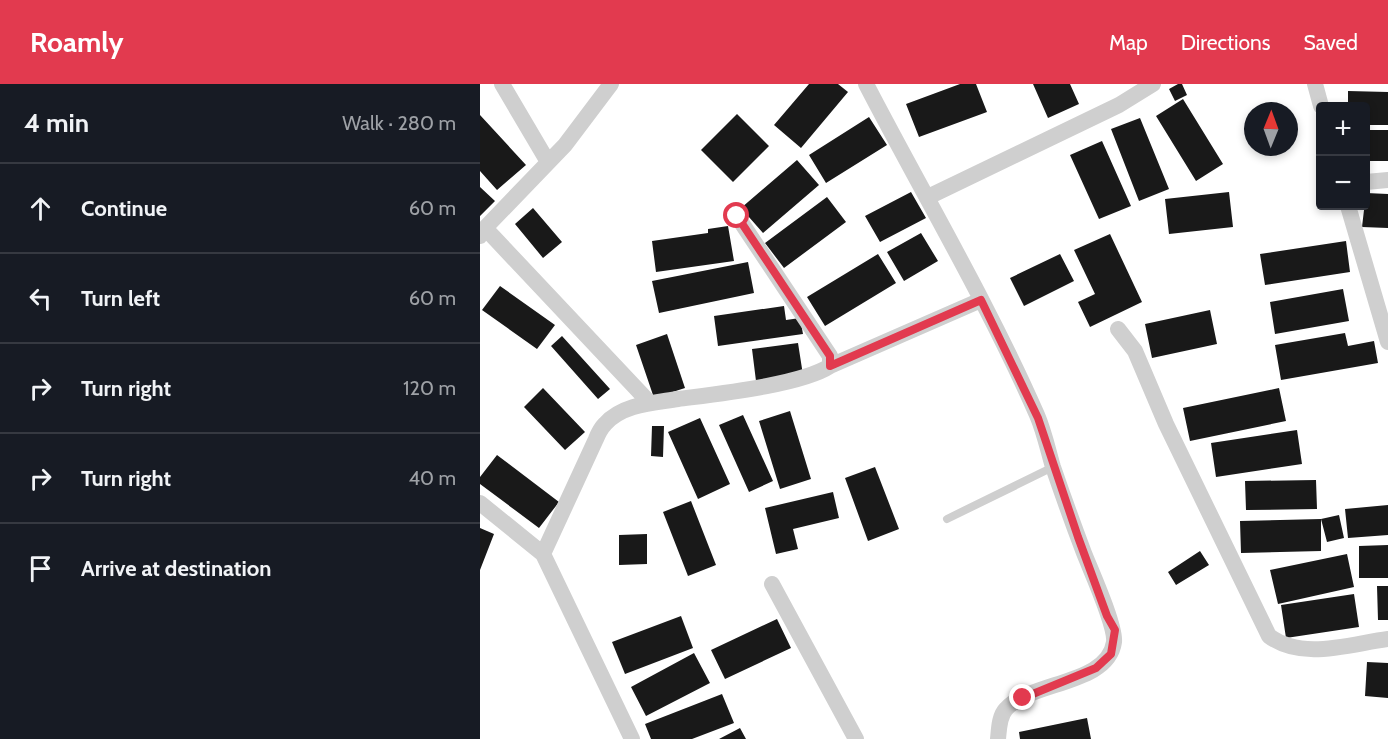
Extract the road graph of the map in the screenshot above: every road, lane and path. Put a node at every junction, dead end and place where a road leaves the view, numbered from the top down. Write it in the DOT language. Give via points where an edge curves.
graph roads {
  1 [pos="502,84"];
  2 [pos="611,84"];
  3 [pos="866,84"];
  4 [pos="1153,84"];
  5 [pos="1316,84"];
  6 [pos="1320,102"];
  7 [pos="548,162"];
  8 [pos="1388,180"];
  9 [pos="1370,182"];
  10 [pos="928,197"];
  11 [pos="1349,210"];
  12 [pos="737,216"];
  13 [pos="482,232"];
  14 [pos="981,300"];
  15 [pos="1118,329"];
  16 [pos="1388,342"];
  17 [pos="830,366"];
  18 [pos="649,402"];
  19 [pos="1053,467"];
  20 [pos="480,503"];
  21 [pos="947,519"];
  22 [pos="543,554"];
  23 [pos="772,584"];
  24 [pos="1388,639"];
  25 [pos="632,739"];
  26 [pos="856,739"];
  27 [pos="998,739"];
  1 -- 7 [label="street"];
  2 -- 7 [label="street"];
  3 -- 10 [label="street"];
  4 -- 10 [label="street" via="1128,101"];
  5 -- 6 [label="street"];
  7 -- 13 [label="street"];
  8 -- 9 [label="street"];
  10 -- 14 [label="street"];
  11 -- 16 [label="street"];
  12 -- 17 [label="street" via="830,356"];
  13 -- 18 [label="street"];
  14 -- 17 [label="street"];
  14 -- 19 [label="street" via="1038,418"];
  15 -- 24 [label="street" via="1135,351 1166,424 1269,636 1280,645 1306,650"];
  17 -- 18 [label="street" via="816,375 790,381"];
  18 -- 22 [label="street" via="621,412 605,423"];
  19 -- 21 [label="lane"];
  19 -- 27 [label="street" via="1115,630 1114,641 1111,654 1096,668 1006,709"];
  20 -- 22 [label="street"];
  22 -- 25 [label="street"];
  23 -- 26 [label="street"];
}
